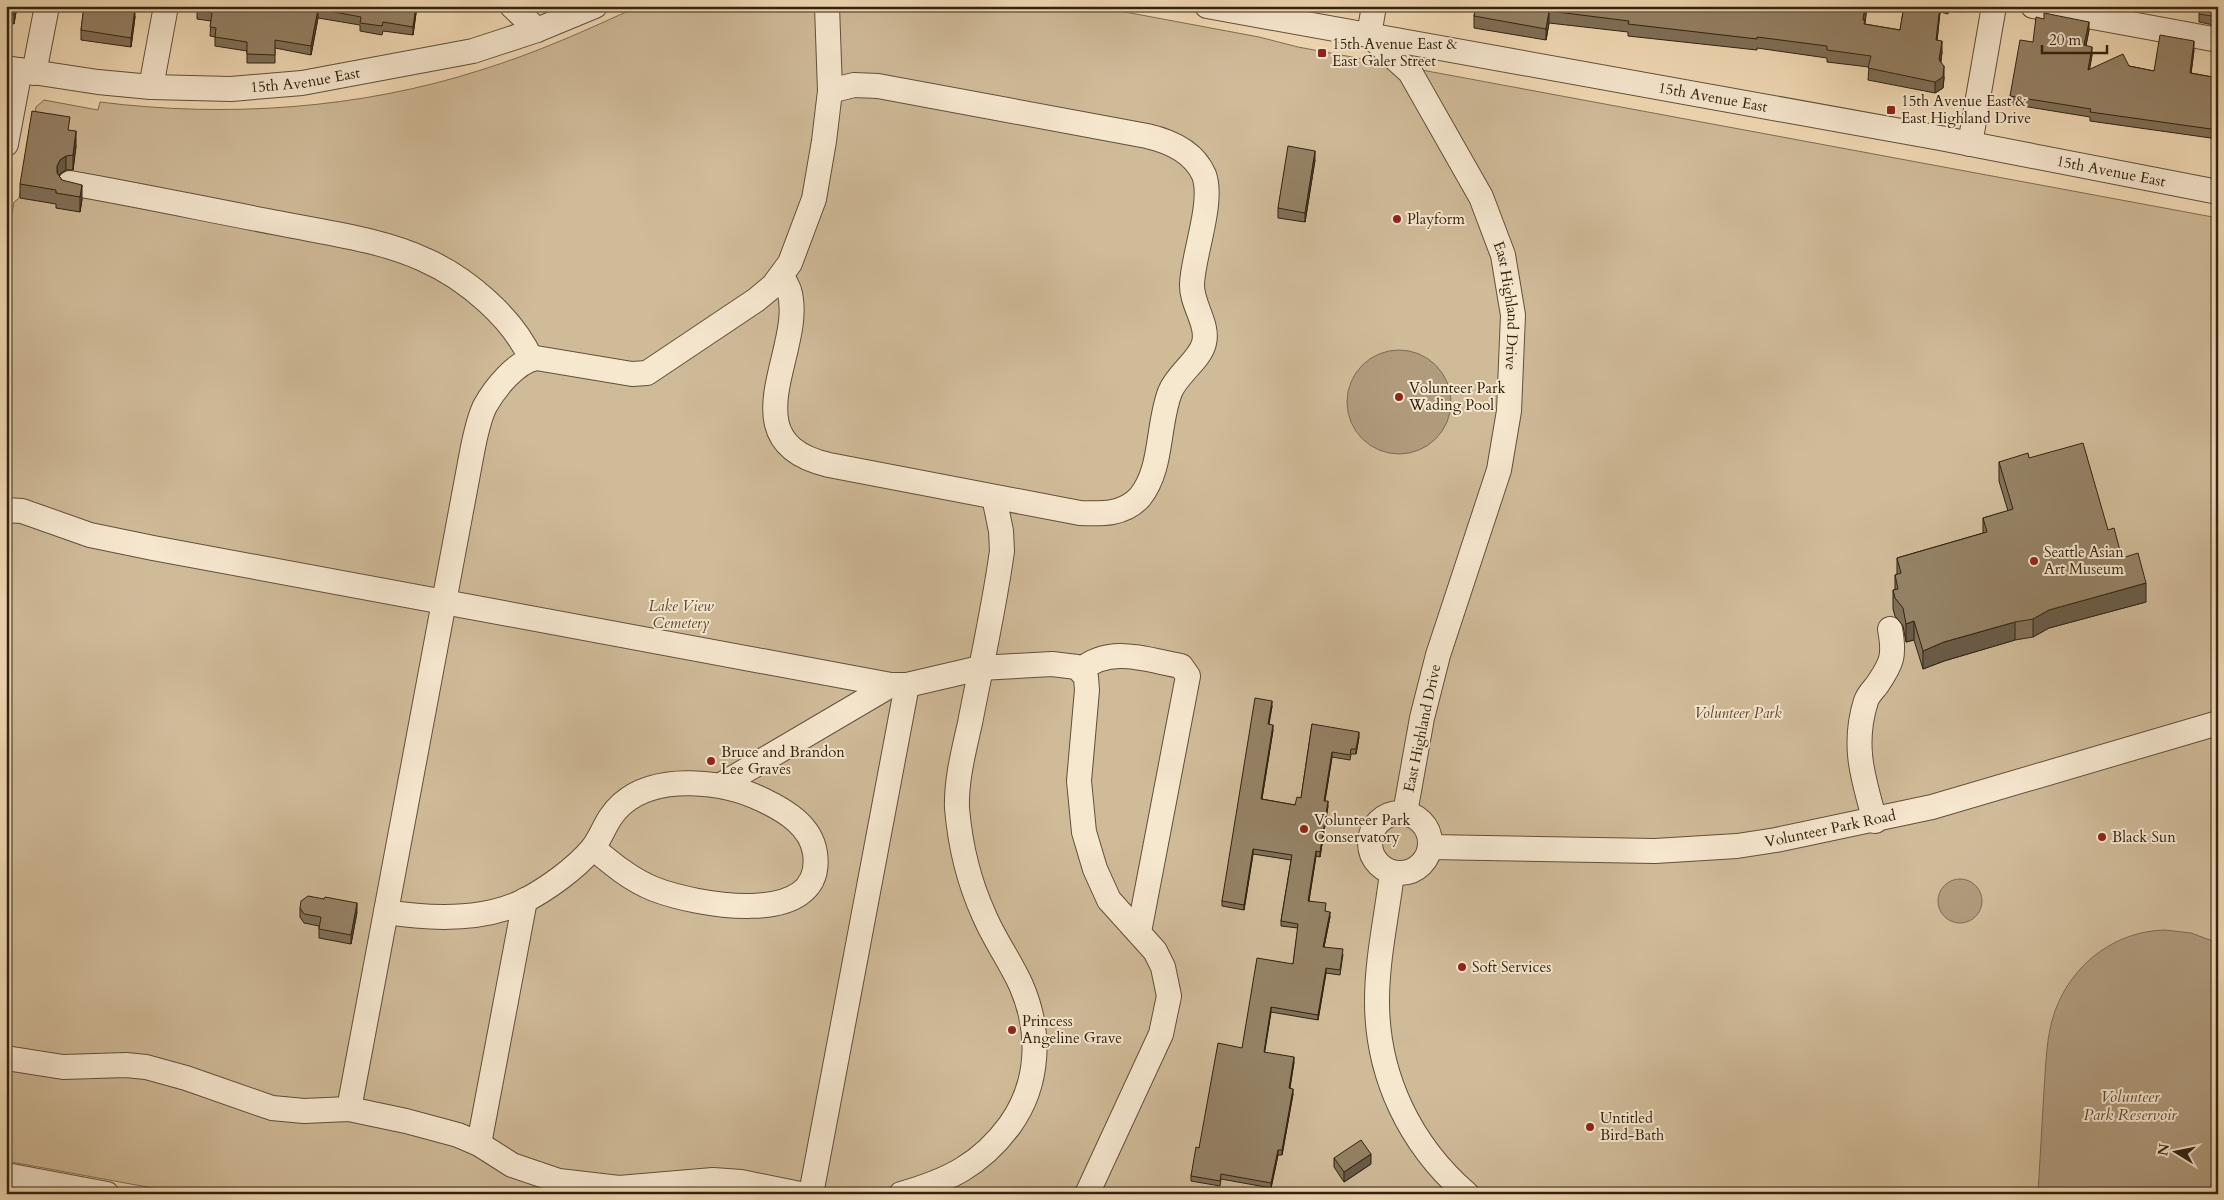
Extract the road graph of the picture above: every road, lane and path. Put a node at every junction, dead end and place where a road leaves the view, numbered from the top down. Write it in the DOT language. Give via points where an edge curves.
graph roads {
  1 [pos="46,6"];
  2 [pos="166,6"];
  3 [pos="512,6"];
  4 [pos="595,6"];
  5 [pos="827,6"];
  6 [pos="1207,6"];
  7 [pos="1374,6"];
  8 [pos="1994,6"];
  9 [pos="2033,6"];
  10 [pos="538,30"];
  11 [pos="1369,35"];
  12 [pos="2218,40"];
  13 [pos="20,70"];
  14 [pos="151,87"];
  15 [pos="830,91"];
  16 [pos="6,144"];
  17 [pos="1970,144"];
  18 [pos="70,183"];
  19 [pos="2218,192"];
  20 [pos="782,276"];
  21 [pos="531,359"];
  22 [pos="994,497"];
  23 [pos="6,510"];
  24 [pos="444,602"];
  25 [pos="1890,629"];
  26 [pos="980,668"];
  27 [pos="1081,670"];
  28 [pos="899,685"];
  29 [pos="2218,723"];
  30 [pos="721,785"];
  31 [pos="1405,813"];
  32 [pos="1875,820"];
  33 [pos="1431,847"];
  34 [pos="593,848"];
  35 [pos="1392,873"];
  36 [pos="525,900"];
  37 [pos="386,912"];
  38 [pos="1139,932"];
  39 [pos="6,1058"];
  40 [pos="350,1109"];
  41 [pos="479,1144"];
  42 [pos="6,1175"];
  43 [pos="107,1194"];
  44 [pos="800,1194"];
  45 [pos="811,1194"];
  46 [pos="901,1194"];
  47 [pos="1087,1194"];
  48 [pos="1467,1194"];
  1 -- 13 [label="street"];
  2 -- 14 [label="street"];
  3 -- 10 [label="street"];
  4 -- 10 [label="street, 15th Avenue East"];
  5 -- 15 [label="street"];
  6 -- 11 [label="street, 15th Avenue East"];
  7 -- 11 [label="street"];
  8 -- 17 [label="street"];
  9 -- 12 [label="street"];
  10 -- 14 [label="street, 15th Avenue East" via="473,51 302,83 231,89"];
  11 -- 17 [label="street, 15th Avenue East"];
  11 -- 31 [label="street, East Highland Drive" via="1410,72 1481,197 1503,255 1513,315 1509,411 1499,470 1436,661"];
  13 -- 14 [label="street, 15th Avenue East"];
  13 -- 16 [label="street"];
  15 -- 20 [label="street" via="814,199"];
  15 -- 22 [label="street" via="854,85 878,86 1146,136 1179,147 1204,176 1206,206 1191,289 1204,328 1204,340 1169,394 1149,484 1134,503 1100,514"];
  17 -- 19 [label="street, 15th Avenue East"];
  18 -- 21 [label="street" via="325,233 413,254 441,268 489,304 520,338"];
  20 -- 21 [label="street" via="756,300 647,373 632,374 547,358"];
  20 -- 22 [label="street" via="789,290 790,315 775,412 779,430 790,447 816,462"];
  21 -- 24 [label="street" via="501,384 481,415"];
  22 -- 26 [label="street" via="1002,551"];
  23 -- 24 [label="street" via="22,510 104,538"];
  24 -- 28 [label="street"];
  24 -- 37 [label="street"];
  25 -- 32 [label="street" via="1894,650 1891,665 1867,698 1858,751"];
  26 -- 27 [label="street" via="1052,664 1072,665"];
  26 -- 28 [label="street"];
  26 -- 46 [label="street" via="958,784 959,819 968,870 979,904 1028,1003 1034,1032 1034,1066 1021,1108 996,1144 950,1178"];
  27 -- 38 [label="street" via="1086,677 1087,690 1079,781 1084,832 1109,900"];
  27 -- 38 [label="street" via="1098,658 1116,655 1181,666 1188,676"];
  28 -- 30 [label="street"];
  28 -- 45 [label="street"];
  29 -- 32 [label="street, Volunteer Park Road" via="1940,805"];
  30 -- 34 [label="street" via="688,783 635,795 605,823"];
  30 -- 34 [label="street" via="747,792 779,807 802,826 809,836 815,861 811,880 801,892 756,907 702,903 670,895 639,882"];
  31 -- 33 [label="street, East Highland Drive" via="1422,821"];
  31 -- 35 [label="street, East Highland Drive" via="1385,816 1377,823 1370,839 1376,861"];
  32 -- 33 [label="street, Volunteer Park Road" via="1737,846 1655,851"];
  33 -- 35 [label="street" via="1428,857 1413,871"];
  34 -- 36 [label="street" via="573,867"];
  35 -- 48 [label="street" via="1378,972 1377,1000 1383,1055 1390,1082 1413,1132 1446,1175"];
  36 -- 37 [label="street" via="472,915 414,916"];
  36 -- 41 [label="street"];
  37 -- 40 [label="street"];
  38 -- 47 [label="street" via="1163,967 1169,988 1167,1013 1161,1034"];
  39 -- 40 [label="street" via="62,1067 146,1067 272,1108 304,1111"];
  40 -- 41 [label="street" via="439,1129"];
  41 -- 44 [label="street" via="512,1165 559,1181 619,1188 713,1180"];
  42 -- 43 [label="street"];
}
